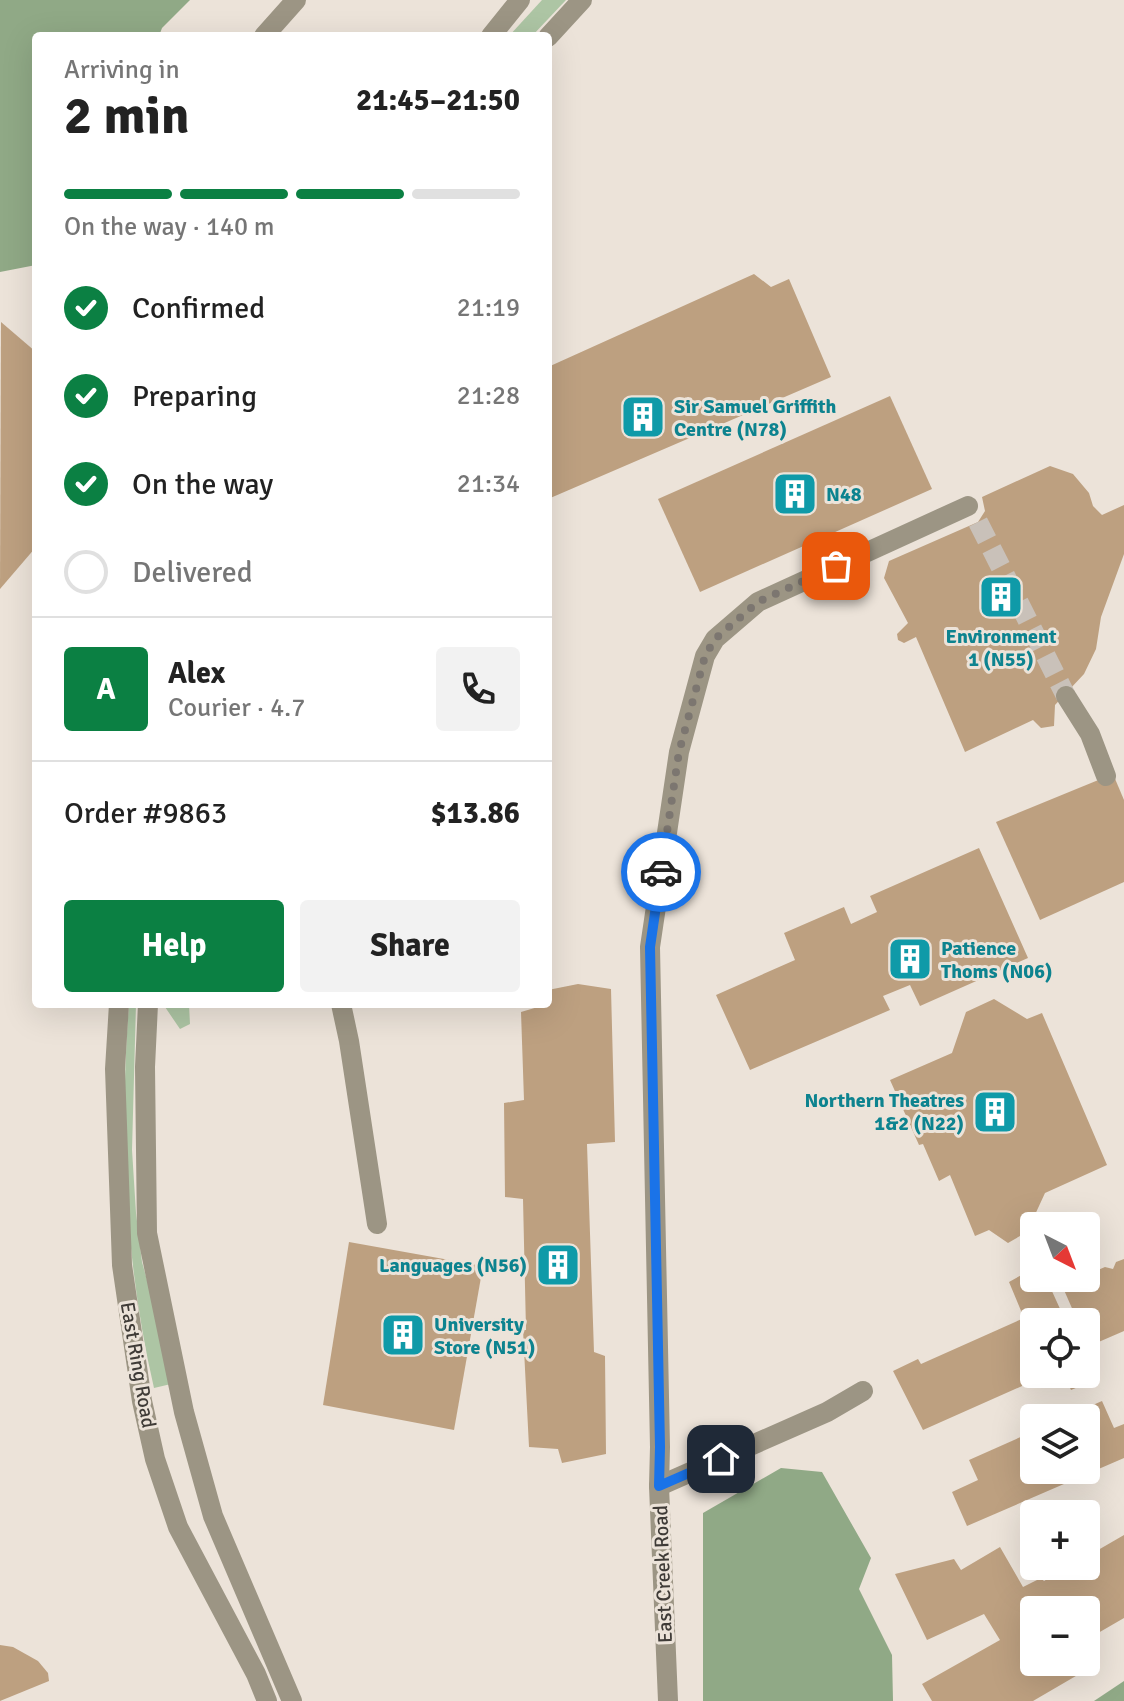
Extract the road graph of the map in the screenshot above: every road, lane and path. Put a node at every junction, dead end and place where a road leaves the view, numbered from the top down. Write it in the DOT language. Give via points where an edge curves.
graph roads {
  1 [pos="296,0"];
  2 [pos="520,0"];
  3 [pos="582,0"];
  4 [pos="268,32"];
  5 [pos="494,32"];
  6 [pos="552,33"];
  7 [pos="968,506"];
  8 [pos="1066,696"];
  9 [pos="1106,776"];
  10 [pos="119,1008"];
  11 [pos="148,1008"];
  12 [pos="342,1008"];
  13 [pos="377,1224"];
  14 [pos="863,1391"];
  15 [pos="659,1486"];
  16 [pos="267,1701"];
  17 [pos="292,1701"];
  18 [pos="668,1701"];
  1 -- 4 [label="street"];
  2 -- 5 [label="street"];
  3 -- 6 [label="street"];
  7 -- 15 [label="street, East Creek Road" via="758,602 715,639 705,656 679,752 650,947"];
  8 -- 9 [label="street" via="1090,734"];
  10 -- 16 [label="street, East Ring Road" via="115,1069 122,1265 142,1401 178,1527"];
  11 -- 17 [label="street, East Ring Road" via="147,1233 184,1412 213,1516"];
  12 -- 13 [label="street"];
  14 -- 15 [label="street"];
  15 -- 18 [label="street, East Creek Road"];
}
